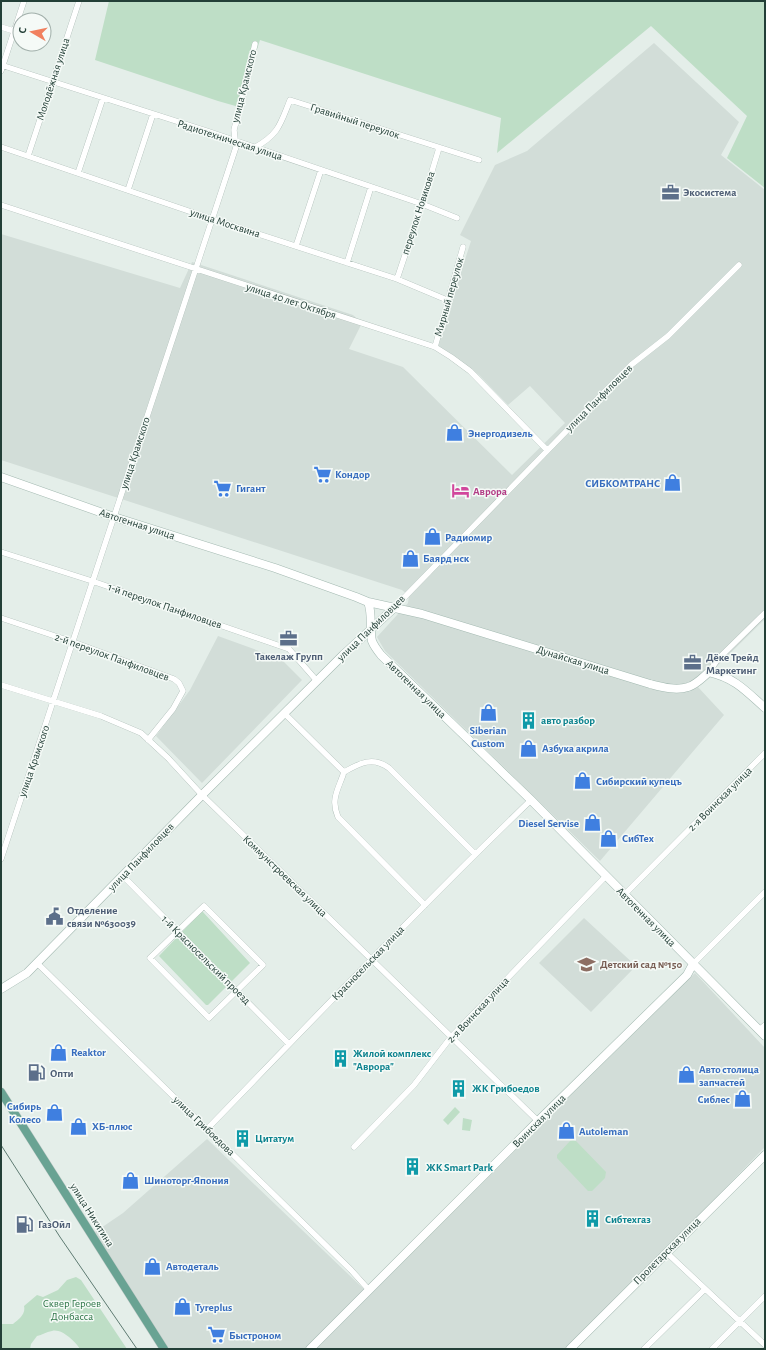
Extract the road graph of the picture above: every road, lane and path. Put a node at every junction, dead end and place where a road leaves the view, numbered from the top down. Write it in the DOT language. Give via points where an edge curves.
graph roads {
  1 [pos="24,1"];
  2 [pos="79,1"];
  3 [pos="20,12"];
  4 [pos="1,26"];
  5 [pos="12,30"];
  6 [pos="12,37"];
  7 [pos="255,44"];
  8 [pos="2,67"];
  9 [pos="52,82"];
  10 [pos="103,98"];
  11 [pos="153,114"];
  12 [pos="235,141"];
  13 [pos="1,148"];
  14 [pos="254,148"];
  15 [pos="439,148"];
  16 [pos="28,156"];
  17 [pos="479,160"];
  18 [pos="321,170"];
  19 [pos="78,173"];
  20 [pos="371,187"];
  21 [pos="128,190"];
  22 [pos="422,204"];
  23 [pos="1,205"];
  24 [pos="457,218"];
  25 [pos="212,219"];
  26 [pos="296,246"];
  27 [pos="463,247"];
  28 [pos="347,263"];
  29 [pos="739,265"];
  30 [pos="195,270"];
  31 [pos="397,279"];
  32 [pos="447,300"];
  33 [pos="434,348"];
  34 [pos="547,450"];
  35 [pos="1,477"];
  36 [pos="114,517"];
  37 [pos="1,552"];
  38 [pos="92,581"];
  39 [pos="368,602"];
  40 [pos="394,608"];
  41 [pos="765,613"];
  42 [pos="1,618"];
  43 [pos="372,630"];
  44 [pos="73,642"];
  45 [pos="709,672"];
  46 [pos="317,681"];
  47 [pos="1,685"];
  48 [pos="54,702"];
  49 [pos="765,708"];
  50 [pos="284,713"];
  51 [pos="148,740"];
  52 [pos="765,753"];
  53 [pos="344,772"];
  54 [pos="202,795"];
  55 [pos="531,800"];
  56 [pos="475,854"];
  57 [pos="1,859"];
  58 [pos="123,876"];
  59 [pos="606,876"];
  60 [pos="765,892"];
  61 [pos="625,894"];
  62 [pos="425,905"];
  63 [pos="178,932"];
  64 [pos="371,959"];
  65 [pos="37,963"];
  66 [pos="693,964"];
  67 [pos="1,989"];
  68 [pos="237,991"];
  69 [pos="763,1030"];
  70 [pos="451,1037"];
  71 [pos="290,1044"];
  72 [pos="1,1092"];
  73 [pos="538,1121"];
  74 [pos="207,1130"];
  75 [pos="354,1147"];
  76 [pos="765,1154"];
  77 [pos="666,1252"];
  78 [pos="705,1289"];
  79 [pos="369,1290"];
  80 [pos="765,1296"];
  81 [pos="740,1321"];
  82 [pos="765,1345"];
  83 [pos="164,1349"];
  84 [pos="310,1349"];
  85 [pos="570,1349"];
  86 [pos="644,1349"];
  87 [pos="712,1349"];
  1 -- 3 [label="street"];
  2 -- 9 [label="street, Молодёжная улица"];
  4 -- 5 [label="street"];
  6 -- 8 [label="street"];
  7 -- 12 [label="street, улица Крамского" via="234,130"];
  8 -- 9 [label="street, Радиотехническая улица"];
  9 -- 10 [label="street, Радиотехническая улица"];
  9 -- 16 [label="street, Молодёжная улица"];
  10 -- 11 [label="street, Радиотехническая улица"];
  10 -- 19 [label="street"];
  11 -- 12 [label="street, Радиотехническая улица"];
  11 -- 21 [label="street"];
  12 -- 14 [label="street, Радиотехническая улица"];
  12 -- 25 [label="street, улица Крамского" via="236,147"];
  13 -- 16 [label="street, улица Москвина"];
  14 -- 15 [label="street, Гравийный переулок" via="267,141 278,130 290,100"];
  14 -- 18 [label="street, Радиотехническая улица"];
  15 -- 17 [label="street, Гравийный переулок"];
  15 -- 22 [label="street, переулок Новикова"];
  16 -- 19 [label="street, улица Москвина"];
  18 -- 20 [label="street, Радиотехническая улица"];
  18 -- 26 [label="street"];
  19 -- 21 [label="street, улица Москвина"];
  20 -- 22 [label="street, Радиотехническая улица"];
  20 -- 28 [label="street"];
  21 -- 25 [label="street, улица Москвина"];
  22 -- 24 [label="street, Радиотехническая улица"];
  22 -- 31 [label="street, переулок Новикова"];
  23 -- 30 [label="street, улица 40 лет Октября"];
  25 -- 26 [label="street, улица Москвина"];
  25 -- 30 [label="street, улица Крамского"];
  26 -- 28 [label="street, улица Москвина"];
  27 -- 32 [label="street, Мирный переулок"];
  28 -- 31 [label="street, улица Москвина"];
  29 -- 34 [label="street, улица Панфиловцев" via="668,336 626,371"];
  30 -- 33 [label="street, улица 40 лет Октября"];
  30 -- 36 [label="street, улица Крамского"];
  31 -- 32 [label="street, улица Москвина"];
  32 -- 33 [label="street, Мирный переулок"];
  33 -- 34 [label="street, улица 40 лет Октября" via="470,371"];
  34 -- 40 [label="street, улица Панфиловцев"];
  35 -- 36 [label="street, Автогенная улица"];
  36 -- 38 [label="street, улица Крамского"];
  36 -- 39 [label="street, Автогенная улица" via="275,568"];
  37 -- 38 [label="street, 1-й переулок Панфиловцев"];
  38 -- 44 [label="street, улица Крамского"];
  38 -- 46 [label="street, 1-й переулок Панфиловцев" via="289,649"];
  39 -- 40 [label="street, Дунайская улица"];
  39 -- 43 [label="street, Автогенная улица"];
  40 -- 43 [label="street, улица Панфиловцев"];
  40 -- 45 [label="street, Дунайская улица" via="422,614 668,688 688,687"];
  41 -- 45 [label="street" via="718,659"];
  42 -- 44 [label="street, 2-й переулок Панфиловцев"];
  43 -- 46 [label="street, улица Панфиловцев"];
  43 -- 55 [label="street, Автогенная улица" via="372,639 381,655"];
  44 -- 48 [label="street, улица Крамского"];
  44 -- 51 [label="street, 2-й переулок Панфиловцев" via="180,683 183,691 173,709"];
  45 -- 49 [label="street" via="724,676 740,686"];
  46 -- 50 [label="street, улица Панфиловцев"];
  47 -- 48 [label="street, Коммунстроевская улица"];
  48 -- 51 [label="street, Коммунстроевская улица" via="101,716 141,733"];
  48 -- 57 [label="street, улица Крамского"];
  50 -- 53 [label="street"];
  50 -- 54 [label="street, улица Панфиловцев"];
  51 -- 54 [label="street, Коммунстроевская улица"];
  52 -- 61 [label="street, 2-я Воинская улица"];
  53 -- 56 [label="street" via="358,764 382,763"];
  53 -- 62 [label="street" via="334,801 338,817"];
  54 -- 58 [label="street, улица Панфиловцев"];
  54 -- 64 [label="street, Коммунстроевская улица"];
  55 -- 56 [label="street, Красносельская улица"];
  55 -- 59 [label="street, Автогенная улица"];
  56 -- 62 [label="street, Красносельская улица"];
  58 -- 63 [label="street, 1-й Красносельский проезд"];
  58 -- 65 [label="street, улица Панфиловцев"];
  59 -- 61 [label="street, Автогенная улица"];
  59 -- 70 [label="street, 2-я Воинская улица"];
  60 -- 66 [label="street, Воинская улица"];
  61 -- 66 [label="street, Автогенная улица"];
  62 -- 64 [label="street, Красносельская улица"];
  63 -- 68 [label="street, 1-й Красносельский проезд"];
  63 -- 68 [label="street" via="204,906 263,966"];
  63 -- 68 [label="street" via="150,958 204,1013 209,1018"];
  64 -- 70 [label="street, Коммунстроевская улица"];
  64 -- 71 [label="street, Красносельская улица"];
  65 -- 67 [label="street, улица Панфиловцев" via="27,973"];
  65 -- 74 [label="street, улица Грибоедова"];
  66 -- 69 [label="street, Автогенная улица"];
  66 -- 73 [label="street, Воинская улица" via="687,975"];
  68 -- 71 [label="street, 1-й Красносельский проезд"];
  70 -- 73 [label="street, Коммунстроевская улица"];
  70 -- 75 [label="street, 2-я Воинская улица" via="414,1085"];
  71 -- 74 [label="street, Красносельская улица"];
  72 -- 83 [label="main road, улица Никитина"];
  73 -- 79 [label="street, Воинская улица"];
  74 -- 79 [label="street, улица Грибоедова"];
  76 -- 77 [label="street, Пролетарская улица"];
  77 -- 78 [label="street"];
  77 -- 85 [label="street, Пролетарская улица"];
  78 -- 81 [label="street"];
  78 -- 86 [label="street"];
  79 -- 84 [label="street, Воинская улица"];
  80 -- 81 [label="street"];
  81 -- 82 [label="street"];
  81 -- 87 [label="street"];
}
